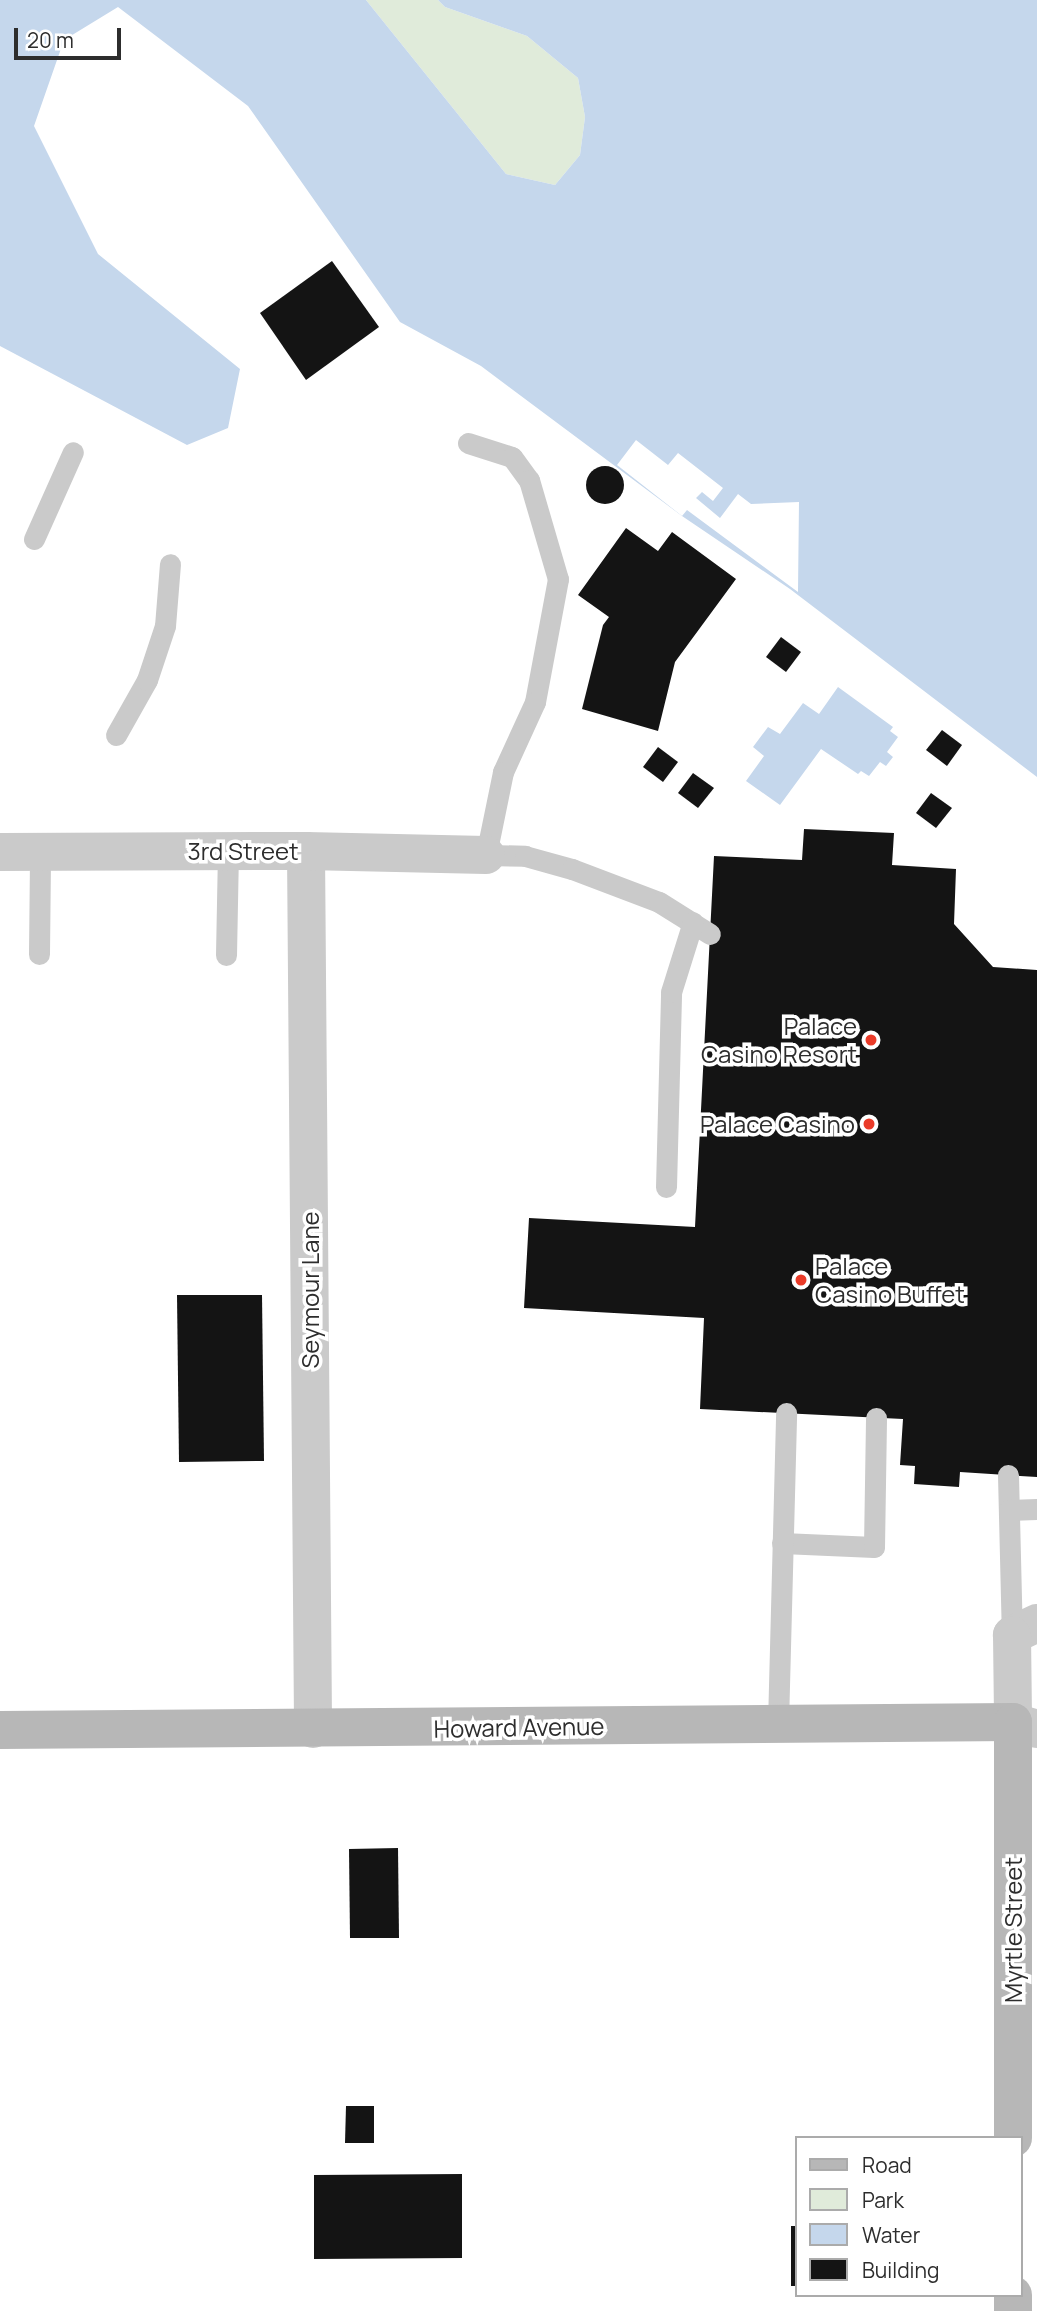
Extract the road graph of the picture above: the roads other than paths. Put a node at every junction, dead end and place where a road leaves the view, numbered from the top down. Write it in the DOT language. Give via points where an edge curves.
graph roads {
  1 [pos="468,443"];
  2 [pos="73,452"];
  3 [pos="34,539"];
  4 [pos="170,564"];
  5 [pos="116,735"];
  6 [pos="228,851"];
  7 [pos="306,851"];
  8 [pos="0,852"];
  9 [pos="40,852"];
  10 [pos="486,855"];
  11 [pos="39,954"];
  12 [pos="226,955"];
  13 [pos="667,1186"];
  14 [pos="786,1413"];
  15 [pos="876,1418"];
  16 [pos="1008,1475"];
  17 [pos="1037,1508"];
  18 [pos="1009,1510"];
  19 [pos="782,1544"];
  20 [pos="1025,1629"];
  21 [pos="778,1724"];
  22 [pos="1025,1725"];
  23 [pos="313,1729"];
  24 [pos="0,1730"];
  25 [pos="1013,2136"];
  1 -- 10 [label="lane" via="512,457 529,480 558,579 535,702 503,772"];
  2 -- 3 [label="lane"];
  4 -- 5 [label="lane" via="165,626 147,680"];
  6 -- 7 [label="street, 3rd Street"];
  6 -- 9 [label="street, 3rd Street"];
  6 -- 12 [label="lane"];
  7 -- 10 [label="street, 3rd Street"];
  7 -- 23 [label="street, Seymour Lane"];
  8 -- 9 [label="street, 3rd Street"];
  9 -- 11 [label="lane"];
  10 -- 13 [label="lane" via="525,856 572,869 659,902 702,928 671,992"];
  14 -- 19 [label="lane"];
  15 -- 19 [label="lane" via="874,1547"];
  16 -- 18 [label="lane"];
  17 -- 18 [label="lane"];
  18 -- 20 [label="lane"];
  19 -- 21 [label="lane"];
  20 -- 22 [label="street"];
  21 -- 22 [label="main road, Howard Avenue"];
  21 -- 23 [label="main road, Howard Avenue"];
  22 -- 25 [label="main road, Myrtle Street"];
  23 -- 24 [label="main road, Howard Avenue"];
}
